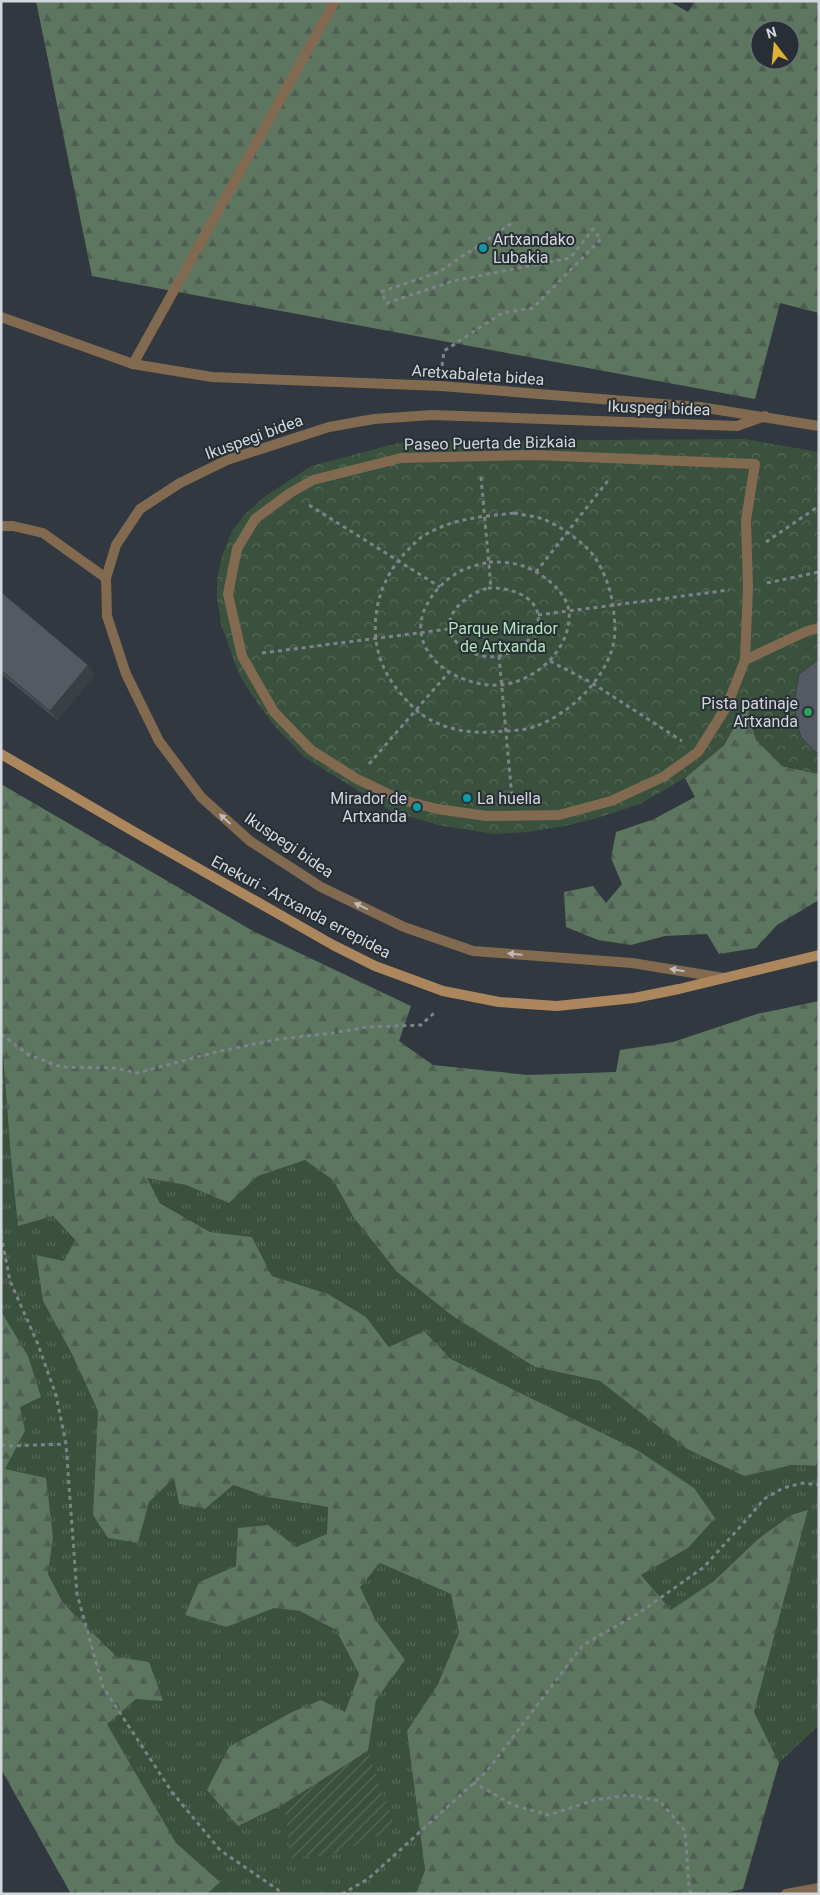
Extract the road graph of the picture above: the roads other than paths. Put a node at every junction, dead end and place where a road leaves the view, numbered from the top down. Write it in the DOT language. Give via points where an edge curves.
graph roads {
  1 [pos="336,1"];
  2 [pos="1,317"];
  3 [pos="133,364"];
  4 [pos="765,416"];
  5 [pos="819,426"];
  6 [pos="1,526"];
  7 [pos="106,578"];
  8 [pos="819,628"];
  9 [pos="745,660"];
  10 [pos="1,754"];
  11 [pos="819,955"];
  12 [pos="725,978"];
  13 [pos="819,1888"];
  14 [pos="786,1894"];
  1 -- 3 [label="street"];
  2 -- 3 [label="street, Aretxabaleta bidea"];
  3 -- 4 [label="street, Aretxabaleta bidea" via="212,377 441,386 700,406"];
  4 -- 5 [label="street, Aretxabaleta bidea"];
  4 -- 7 [label="street, Ikuspegi bidea" via="737,426 432,415 374,419 329,427 227,460 180,483 140,509 116,545"];
  6 -- 7 [label="street" via="43,534"];
  12 -- 7 [label="street, Ikuspegi bidea, one-way" via="632,963 474,951 404,927 321,887 250,841 201,797 159,741 126,674 108,616"];
  8 -- 9 [label="street"];
  9 -- 9 [label="street, Paseo Puerta de Bizkaia" via="727,706 698,752 663,777 611,801 559,815 487,816 437,809 399,799 356,779 311,750 274,712 242,656 228,594 237,549 255,518 313,480 401,458 534,455 755,464 746,520"];
  10 -- 12 [label="street, Enekuri - Artxanda errepidea" via="333,945 375,966 443,991 498,1002 557,1006 634,998"];
  11 -- 12 [label="street, Enekuri - Artxanda errepidea"];
  13 -- 14 [label="street"];
}
